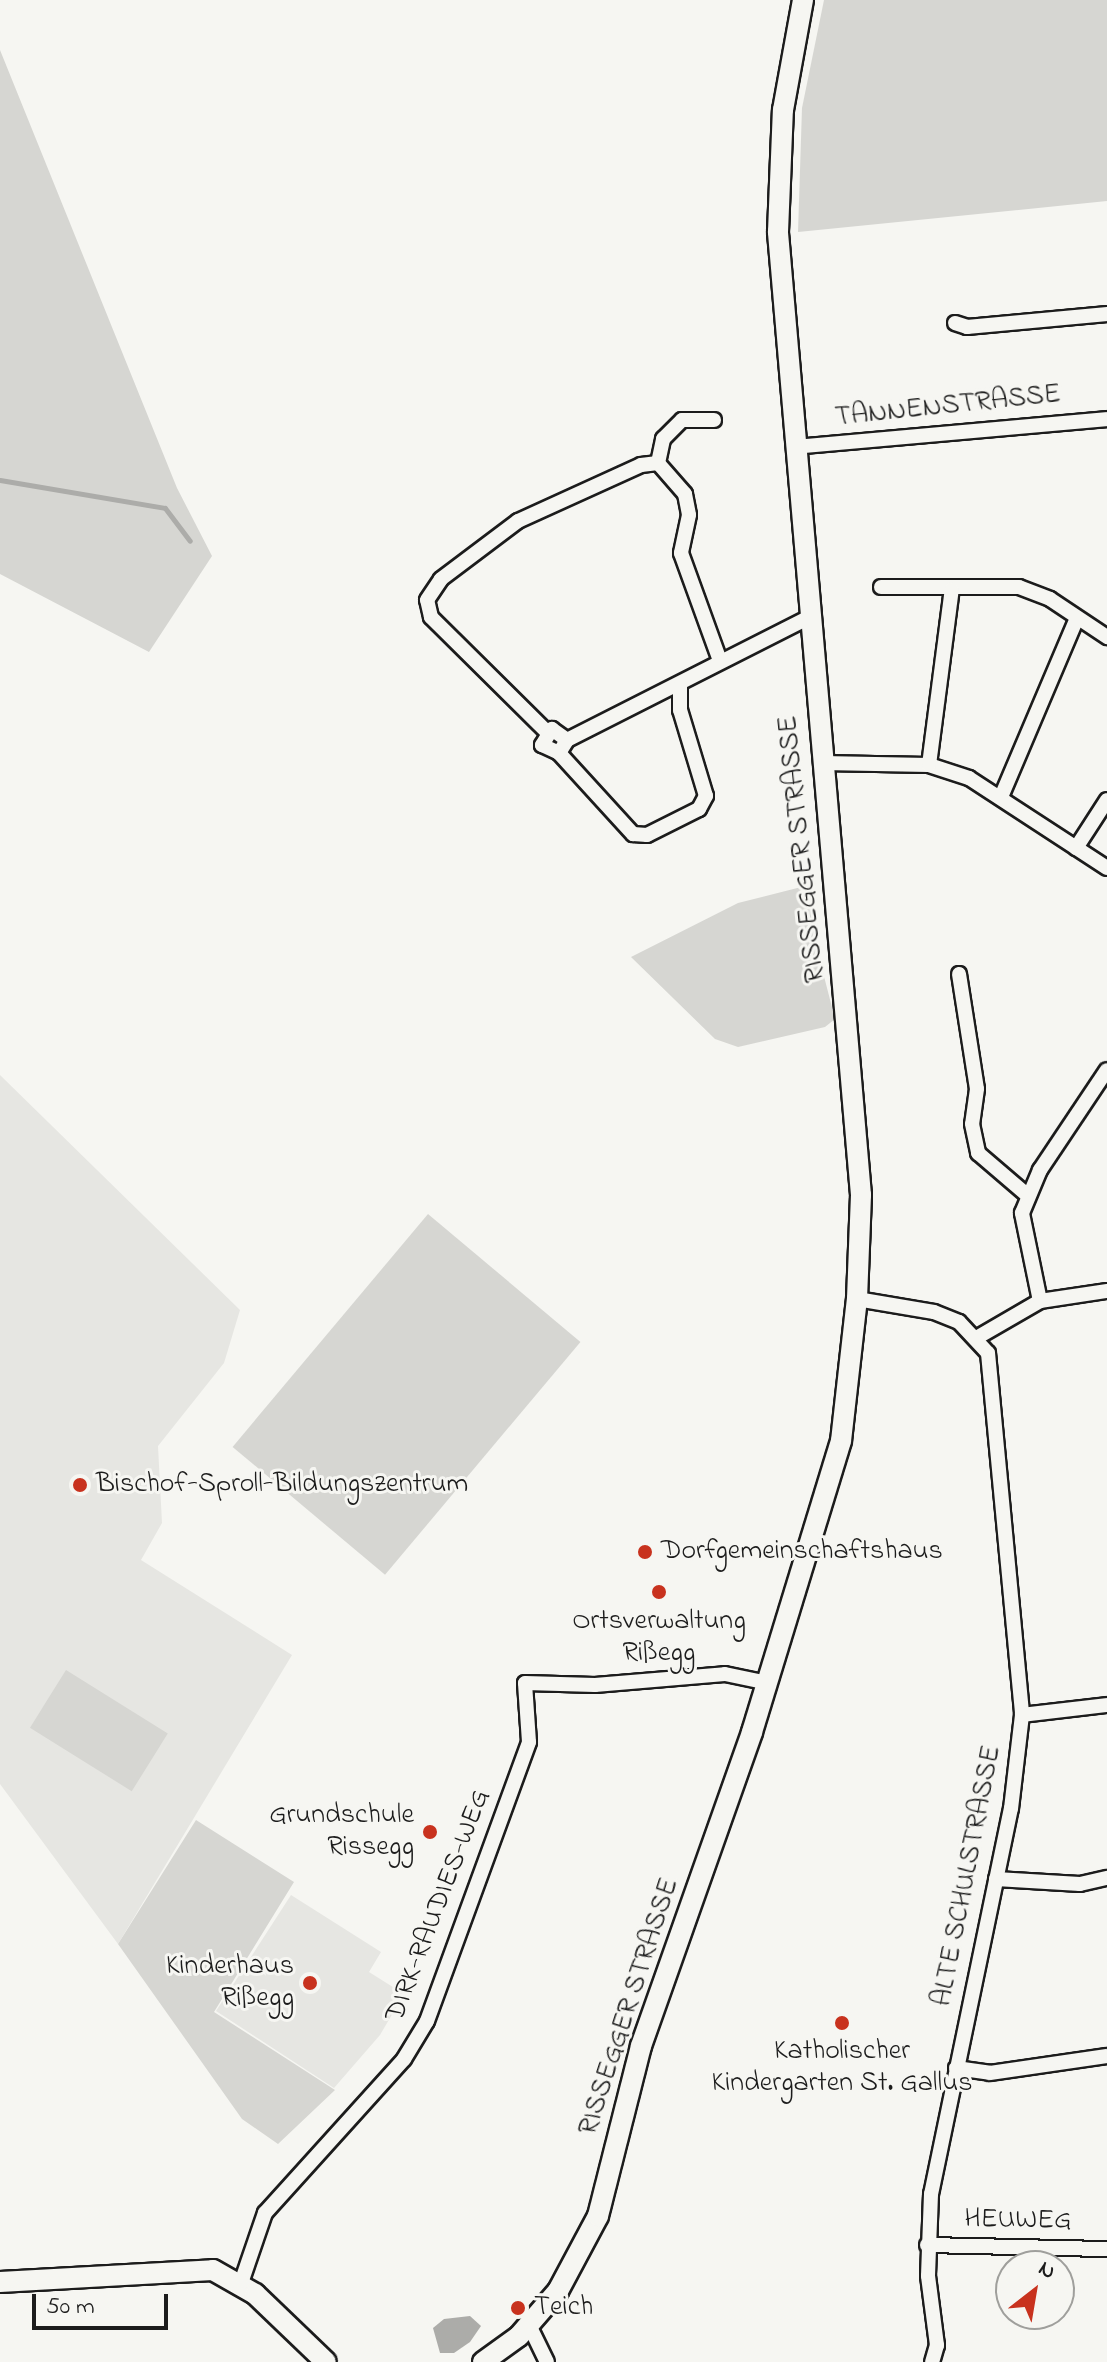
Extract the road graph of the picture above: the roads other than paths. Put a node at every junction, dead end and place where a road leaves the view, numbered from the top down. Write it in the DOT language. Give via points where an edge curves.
graph roads {
  1 [pos="803,0"];
  2 [pos="1107,314"];
  3 [pos="955,323"];
  4 [pos="1107,419"];
  5 [pos="714,420"];
  6 [pos="794,447"];
  7 [pos="658,463"];
  8 [pos="881,587"];
  9 [pos="952,589"];
  10 [pos="809,617"];
  11 [pos="1077,618"];
  12 [pos="1107,637"];
  13 [pos="720,661"];
  14 [pos="680,686"];
  15 [pos="563,746"];
  16 [pos="822,763"];
  17 [pos="929,765"];
  18 [pos="1001,797"];
  19 [pos="1107,800"];
  20 [pos="1076,848"];
  21 [pos="1107,868"];
  22 [pos="959,974"];
  23 [pos="1107,1070"];
  24 [pos="1027,1195"];
  25 [pos="1107,1291"];
  26 [pos="857,1299"];
  27 [pos="1040,1301"];
  28 [pos="978,1337"];
  29 [pos="768,1683"];
  30 [pos="1107,1705"];
  31 [pos="1022,1715"];
  32 [pos="1107,1878"];
  33 [pos="996,1879"];
  34 [pos="1107,2056"];
  35 [pos="956,2068"];
  36 [pos="927,2245"];
  37 [pos="1107,2249"];
  38 [pos="0,2282"];
  39 [pos="241,2283"];
  40 [pos="529,2325"];
  41 [pos="326,2362"];
  42 [pos="483,2362"];
  43 [pos="547,2362"];
  44 [pos="932,2362"];
  1 -- 6 [label="street, RISSEGGER STRASSE" via="783,110 778,232"];
  2 -- 3 [label="street" via="967,327"];
  4 -- 6 [label="street, TANNENSTRASSE"];
  5 -- 7 [label="street" via="682,420 663,439"];
  6 -- 10 [label="street, RISSEGGER STRASSE"];
  7 -- 13 [label="street" via="685,494 689,515 681,553"];
  7 -- 15 [label="street" via="641,465 518,521 441,579 427,600 431,617 546,731 559,730"];
  8 -- 9 [label="street"];
  9 -- 11 [label="street" via="1019,587"];
  9 -- 17 [label="street"];
  10 -- 13 [label="street"];
  10 -- 16 [label="street, RISSEGGER STRASSE"];
  11 -- 12 [label="street"];
  11 -- 18 [label="street"];
  13 -- 14 [label="street"];
  14 -- 15 [label="street"];
  14 -- 15 [label="street" via="680,710 706,796 699,809 647,835 633,834"];
  16 -- 17 [label="street"];
  16 -- 26 [label="street, RISSEGGER STRASSE" via="861,1195"];
  17 -- 18 [label="street" via="969,778"];
  18 -- 20 [label="street"];
  19 -- 20 [label="street"];
  20 -- 21 [label="street"];
  22 -- 24 [label="street" via="977,1089 972,1124 978,1153"];
  23 -- 24 [label="street"];
  24 -- 27 [label="street" via="1022,1213"];
  25 -- 27 [label="street"];
  26 -- 28 [label="street" via="934,1312"];
  26 -- 29 [label="street, RISSEGGER STRASSE" via="834,1474"];
  27 -- 28 [label="street"];
  28 -- 31 [label="street, ALTE SCHULSTRASSE" via="992,1374"];
  29 -- 39 [label="street, DIRK-RAUDIES-WEG" via="725,1674 595,1685 525,1683 529,1742 427,2021 404,2059 265,2213"];
  29 -- 40 [label="street, RISSEGGER STRASSE" via="641,2046 598,2216 571,2271"];
  30 -- 31 [label="street"];
  31 -- 33 [label="street, ALTE SCHULSTRASSE"];
  32 -- 33 [label="street" via="1080,1884"];
  33 -- 35 [label="street, ALTE SCHULSTRASSE"];
  34 -- 35 [label="street" via="990,2073"];
  35 -- 36 [label="street, ALTE SCHULSTRASSE" via="931,2194"];
  36 -- 37 [label="street, HEUWEG"];
  36 -- 44 [label="street, ALTE SCHULSTRASSE" via="937,2345"];
  38 -- 39 [label="street" via="198,2268"];
  39 -- 41 [label="street"];
  40 -- 42 [label="street, RISSEGGER STRASSE"];
  40 -- 43 [label="street"];
}
